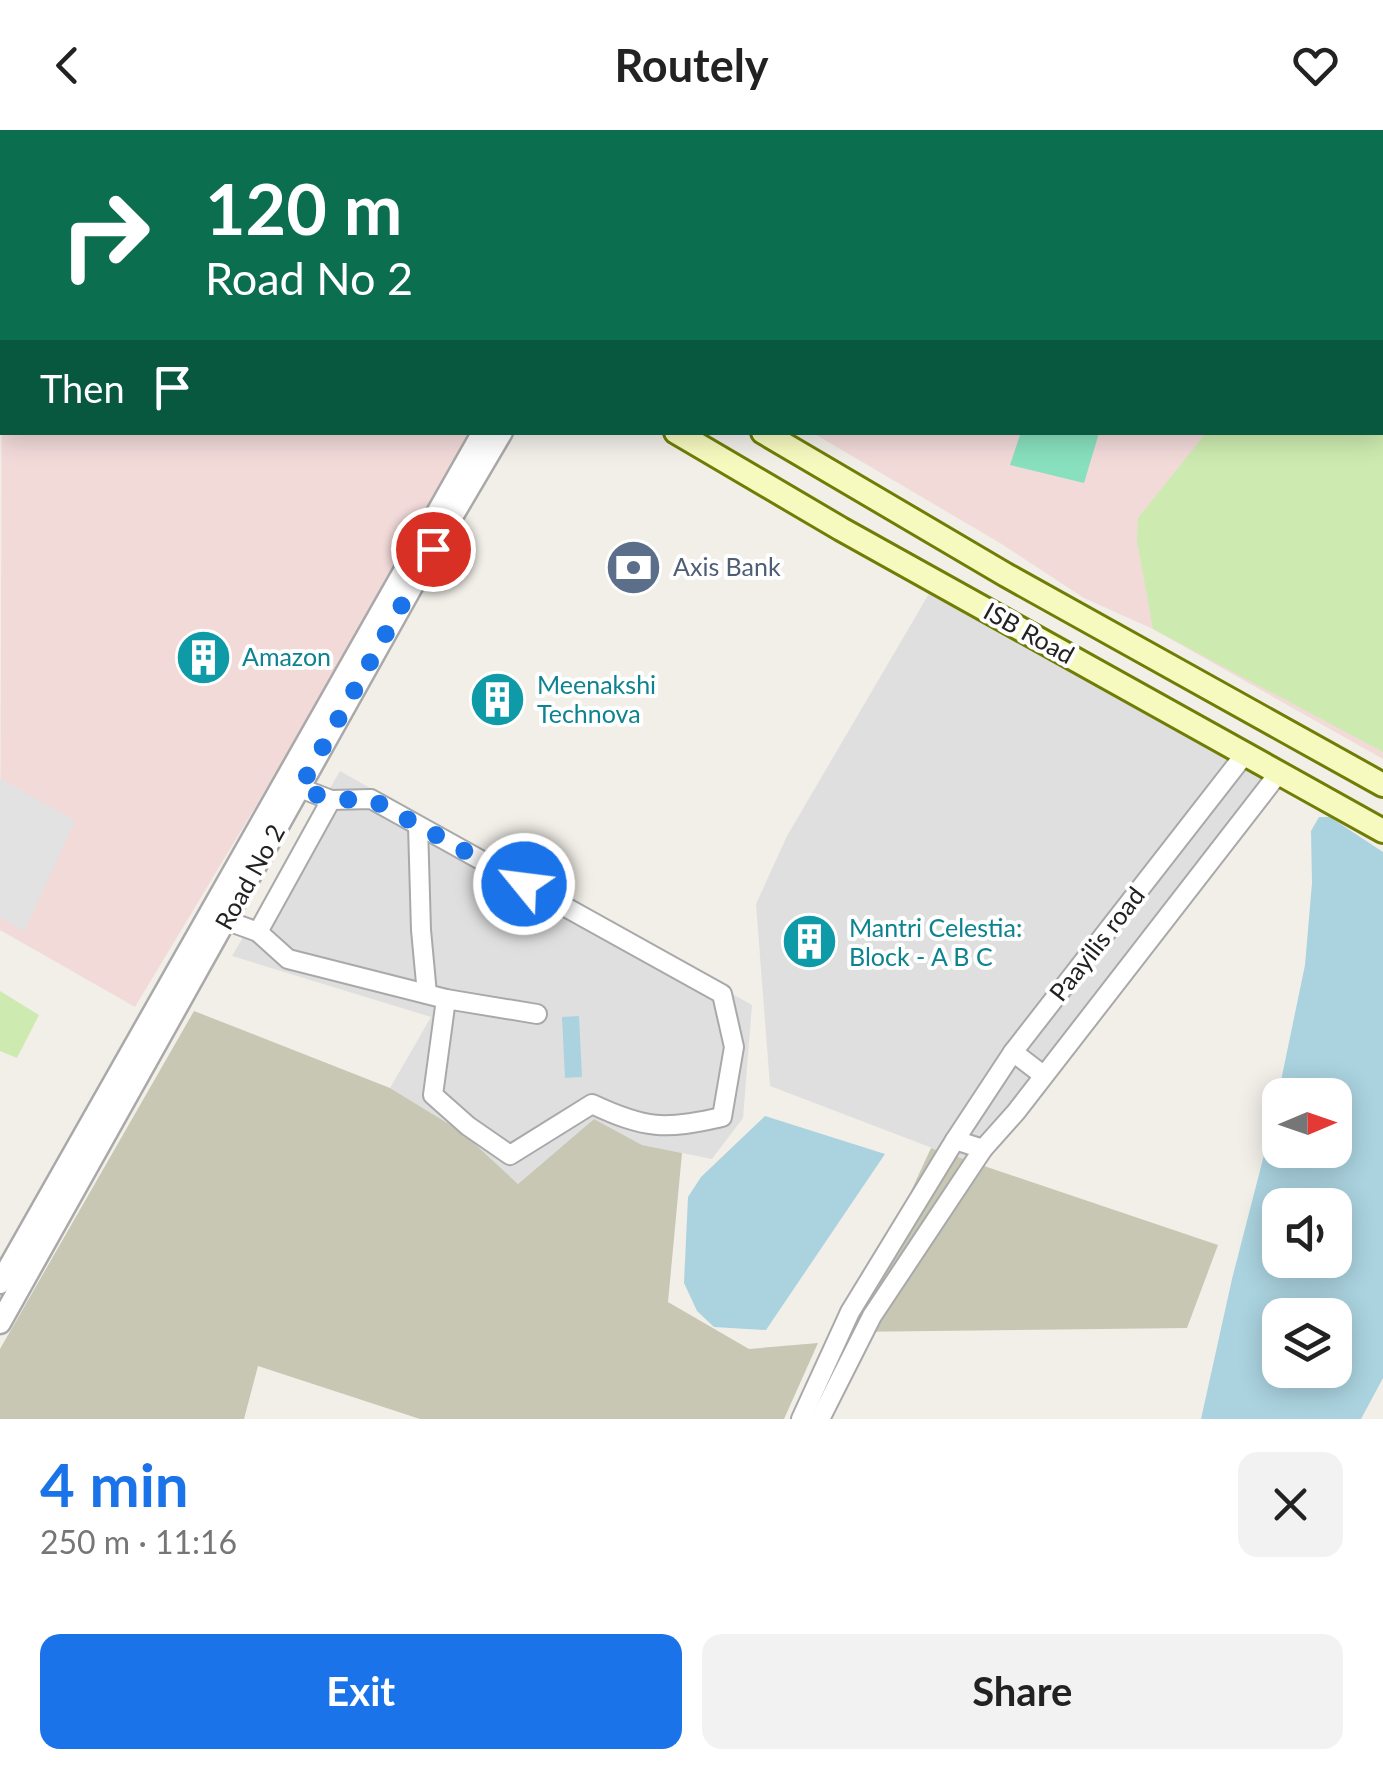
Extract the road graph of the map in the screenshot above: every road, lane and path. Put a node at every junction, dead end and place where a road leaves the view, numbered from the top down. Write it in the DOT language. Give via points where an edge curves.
graph roads {
  1 [pos="481,435"];
  2 [pos="500,435"];
  3 [pos="681,435"];
  4 [pos="768,435"];
  5 [pos="1245,754"];
  6 [pos="1278,774"];
  7 [pos="1383,784"];
  8 [pos="300,788"];
  9 [pos="330,800"];
  10 [pos="418,826"];
  11 [pos="1383,831"];
  12 [pos="226,920"];
  13 [pos="258,932"];
  14 [pos="436,996"];
  15 [pos="538,1014"];
  16 [pos="1013,1052"];
  17 [pos="1043,1075"];
  18 [pos="956,1140"];
  19 [pos="983,1148"];
  20 [pos="0,1283"];
  21 [pos="0,1323"];
  22 [pos="801,1419"];
  23 [pos="820,1419"];
  1 -- 20 [label="street, Road No 2"];
  2 -- 8 [label="street, Road No 2"];
  3 -- 5 [label="main road, ISB Road"];
  4 -- 7 [label="main road, ISB Road"];
  5 -- 6 [label="main road, ISB Road"];
  5 -- 16 [label="street, Paayilis road"];
  6 -- 11 [label="main road, ISB Road"];
  6 -- 17 [label="street, Paayilis road"];
  8 -- 9 [label="street"];
  8 -- 12 [label="street, Road No 2"];
  9 -- 10 [label="street" via="371,799"];
  9 -- 13 [label="street"];
  10 -- 14 [label="street" via="421,930"];
  10 -- 14 [label="street" via="722,994 734,1047 722,1118 672,1128 628,1121 592,1104 510,1155 433,1095"];
  12 -- 13 [label="street"];
  12 -- 21 [label="street, Road No 2"];
  13 -- 14 [label="street" via="288,959"];
  14 -- 15 [label="street"];
  16 -- 17 [label="street"];
  16 -- 18 [label="street, Paayilis road"];
  17 -- 19 [label="street, Paayilis road"];
  18 -- 19 [label="street"];
  18 -- 22 [label="street, Paayilis road" via="850,1312"];
  19 -- 23 [label="street, Paayilis road" via="872,1316"];
}
